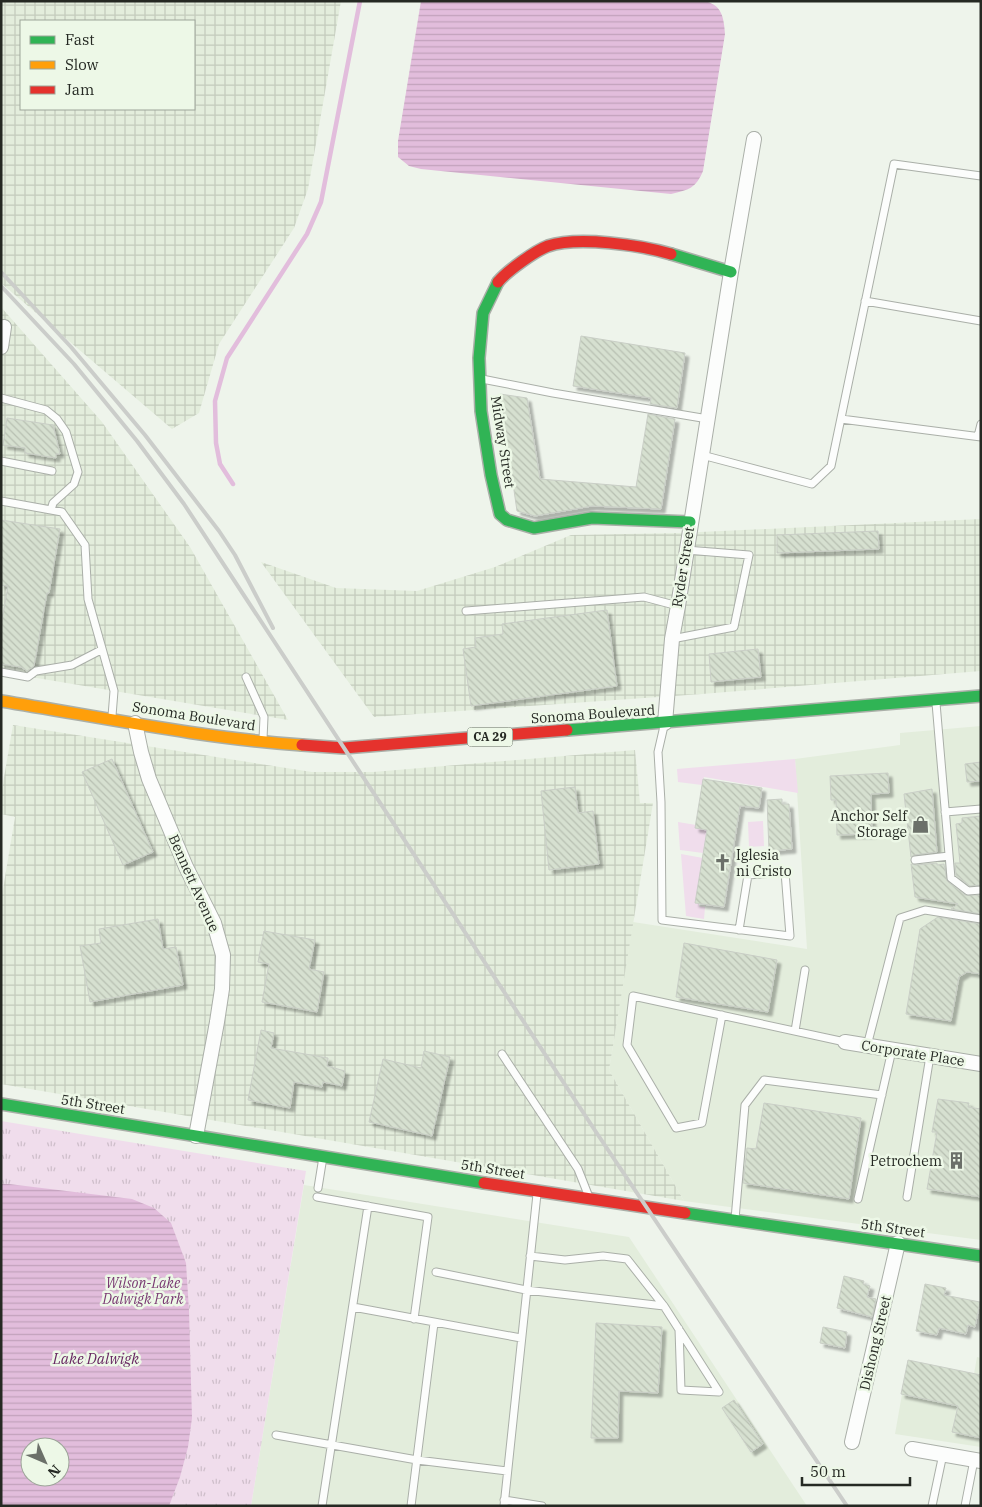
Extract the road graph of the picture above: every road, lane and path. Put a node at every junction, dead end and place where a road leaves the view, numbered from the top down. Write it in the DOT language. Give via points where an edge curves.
graph roads {
  1 [pos="754,139"];
  2 [pos="981,176"];
  3 [pos="731,272"];
  4 [pos="865,301"];
  5 [pos="981,321"];
  6 [pos="4,327"];
  7 [pos="1,347"];
  8 [pos="480,379"];
  9 [pos="1,398"];
  10 [pos="708,419"];
  11 [pos="841,419"];
  12 [pos="981,424"];
  13 [pos="979,436"];
  14 [pos="702,456"];
  15 [pos="1,460"];
  16 [pos="52,471"];
  17 [pos="1,501"];
  18 [pos="51,510"];
  19 [pos="690,522"];
  20 [pos="686,550"];
  21 [pos="678,606"];
  22 [pos="466,611"];
  23 [pos="672,639"];
  24 [pos="101,650"];
  25 [pos="1,672"];
  26 [pos="246,676"];
  27 [pos="981,696"];
  28 [pos="936,700"];
  29 [pos="1,701"];
  30 [pos="112,719"];
  31 [pos="135,723"];
  32 [pos="665,723"];
  33 [pos="262,742"];
  34 [pos="981,809"];
  35 [pos="945,812"];
  36 [pos="949,856"];
  37 [pos="915,860"];
  38 [pos="981,890"];
  39 [pos="981,919"];
  40 [pos="740,930"];
  41 [pos="805,970"];
  42 [pos="722,1015"];
  43 [pos="795,1031"];
  44 [pos="845,1042"];
  45 [pos="867,1046"];
  46 [pos="892,1050"];
  47 [pos="502,1054"];
  48 [pos="930,1056"];
  49 [pos="981,1064"];
  50 [pos="882,1095"];
  51 [pos="1,1104"];
  52 [pos="196,1136"];
  53 [pos="323,1157"];
  54 [pos="318,1188"];
  55 [pos="537,1192"];
  56 [pos="317,1196"];
  57 [pos="907,1197"];
  58 [pos="590,1199"];
  59 [pos="858,1199"];
  60 [pos="368,1206"];
  61 [pos="735,1221"];
  62 [pos="898,1244"];
  63 [pos="530,1256"];
  64 [pos="981,1256"];
  65 [pos="436,1272"];
  66 [pos="526,1290"];
  67 [pos="664,1306"];
  68 [pos="353,1307"];
  69 [pos="414,1319"];
  70 [pos="434,1323"];
  71 [pos="679,1329"];
  72 [pos="521,1338"];
  73 [pos="276,1435"];
  74 [pos="852,1442"];
  75 [pos="331,1444"];
  76 [pos="912,1449"];
  77 [pos="943,1454"];
  78 [pos="417,1460"];
  79 [pos="977,1460"];
  80 [pos="507,1471"];
  81 [pos="504,1503"];
  82 [pos="322,1506"];
  83 [pos="411,1506"];
  84 [pos="542,1506"];
  85 [pos="932,1506"];
  86 [pos="965,1506"];
  1 -- 3 [label="street, Ryder Street"];
  2 -- 4 [label="lane" via="894,164"];
  3 -- 8 [label="street, Midway Street" via="652,248 580,241 548,246 507,272 496,284 483,313"];
  3 -- 10 [label="street, Ryder Street"];
  4 -- 5 [label="lane"];
  4 -- 11 [label="lane"];
  6 -- 7 [label="street"];
  8 -- 10 [label="lane"];
  8 -- 19 [label="street, Midway Street" via="481,412 491,475 500,514 507,520 534,528 592,518"];
  9 -- 18 [label="lane" via="46,410 66,432 78,472 74,484 53,502"];
  10 -- 14 [label="street, Ryder Street"];
  11 -- 13 [label="lane"];
  11 -- 14 [label="lane" via="831,466 812,484"];
  12 -- 13 [label="lane"];
  14 -- 19 [label="street, Ryder Street"];
  15 -- 16 [label="lane"];
  17 -- 18 [label="lane"];
  18 -- 24 [label="lane" via="62,512 86,545 88,599"];
  19 -- 20 [label="street, Ryder Street"];
  20 -- 21 [label="street, Ryder Street"];
  20 -- 23 [label="lane" via="749,555 734,627"];
  21 -- 22 [label="lane" via="644,597"];
  21 -- 23 [label="street, Ryder Street"];
  23 -- 32 [label="street, Ryder Street"];
  24 -- 25 [label="lane" via="72,665 36,671 28,677"];
  24 -- 30 [label="lane" via="114,691"];
  26 -- 33 [label="lane" via="264,717"];
  27 -- 28 [label="street, Sonoma Boulevard / CA 29"];
  28 -- 32 [label="street, Sonoma Boulevard / CA 29"];
  28 -- 35 [label="lane"];
  29 -- 30 [label="street, Sonoma Boulevard / CA 29"];
  30 -- 31 [label="street, Sonoma Boulevard / CA 29"];
  31 -- 33 [label="street, Sonoma Boulevard / CA 29"];
  31 -- 52 [label="street, Bennett Avenue" via="149,779 214,923 223,955 222,989"];
  32 -- 33 [label="street, Sonoma Boulevard / CA 29" via="344,748"];
  32 -- 40 [label="lane, Ryder Street" via="658,752 662,920"];
  34 -- 35 [label="lane"];
  35 -- 36 [label="lane"];
  36 -- 37 [label="lane"];
  36 -- 38 [label="lane" via="951,878 968,891"];
  39 -- 45 [label="lane" via="925,910 900,918"];
  40 -- 40 [label="lane, Ryder Street" via="748,875 784,872 790,936"];
  41 -- 43 [label="lane"];
  42 -- 42 [label="lane" via="633,996 627,1046 676,1128 702,1122"];
  42 -- 43 [label="lane"];
  43 -- 44 [label="lane"];
  44 -- 45 [label="street, Corporate Place"];
  45 -- 46 [label="street, Corporate Place"];
  46 -- 48 [label="street, Corporate Place"];
  46 -- 50 [label="lane"];
  47 -- 58 [label="lane" via="578,1169"];
  48 -- 49 [label="street, Corporate Place"];
  48 -- 57 [label="lane"];
  50 -- 59 [label="lane"];
  50 -- 61 [label="lane" via="764,1080 746,1105"];
  51 -- 52 [label="street, 5th Street"];
  52 -- 53 [label="street, 5th Street"];
  53 -- 54 [label="lane"];
  53 -- 55 [label="street, 5th Street"];
  55 -- 58 [label="street, 5th Street"];
  55 -- 63 [label="lane"];
  56 -- 60 [label="lane"];
  58 -- 61 [label="street, 5th Street"];
  60 -- 68 [label="lane"];
  60 -- 69 [label="lane" via="428,1217"];
  61 -- 62 [label="street, 5th Street"];
  62 -- 64 [label="street, 5th Street"];
  62 -- 74 [label="street, Dishong Street"];
  63 -- 66 [label="lane"];
  63 -- 67 [label="lane" via="565,1260 604,1256 627,1259"];
  65 -- 66 [label="lane"];
  66 -- 67 [label="lane"];
  66 -- 72 [label="lane"];
  67 -- 71 [label="lane"];
  68 -- 69 [label="lane"];
  68 -- 75 [label="lane"];
  69 -- 70 [label="lane"];
  70 -- 72 [label="lane"];
  70 -- 78 [label="lane"];
  71 -- 71 [label="lane" via="714,1384 719,1392 681,1390"];
  72 -- 80 [label="lane"];
  73 -- 75 [label="lane"];
  75 -- 78 [label="lane"];
  75 -- 82 [label="lane"];
  76 -- 77 [label="street"];
  77 -- 79 [label="street"];
  77 -- 85 [label="lane"];
  78 -- 80 [label="lane"];
  78 -- 83 [label="lane"];
  79 -- 86 [label="lane"];
  80 -- 81 [label="lane"];
  81 -- 84 [label="lane"];
}
